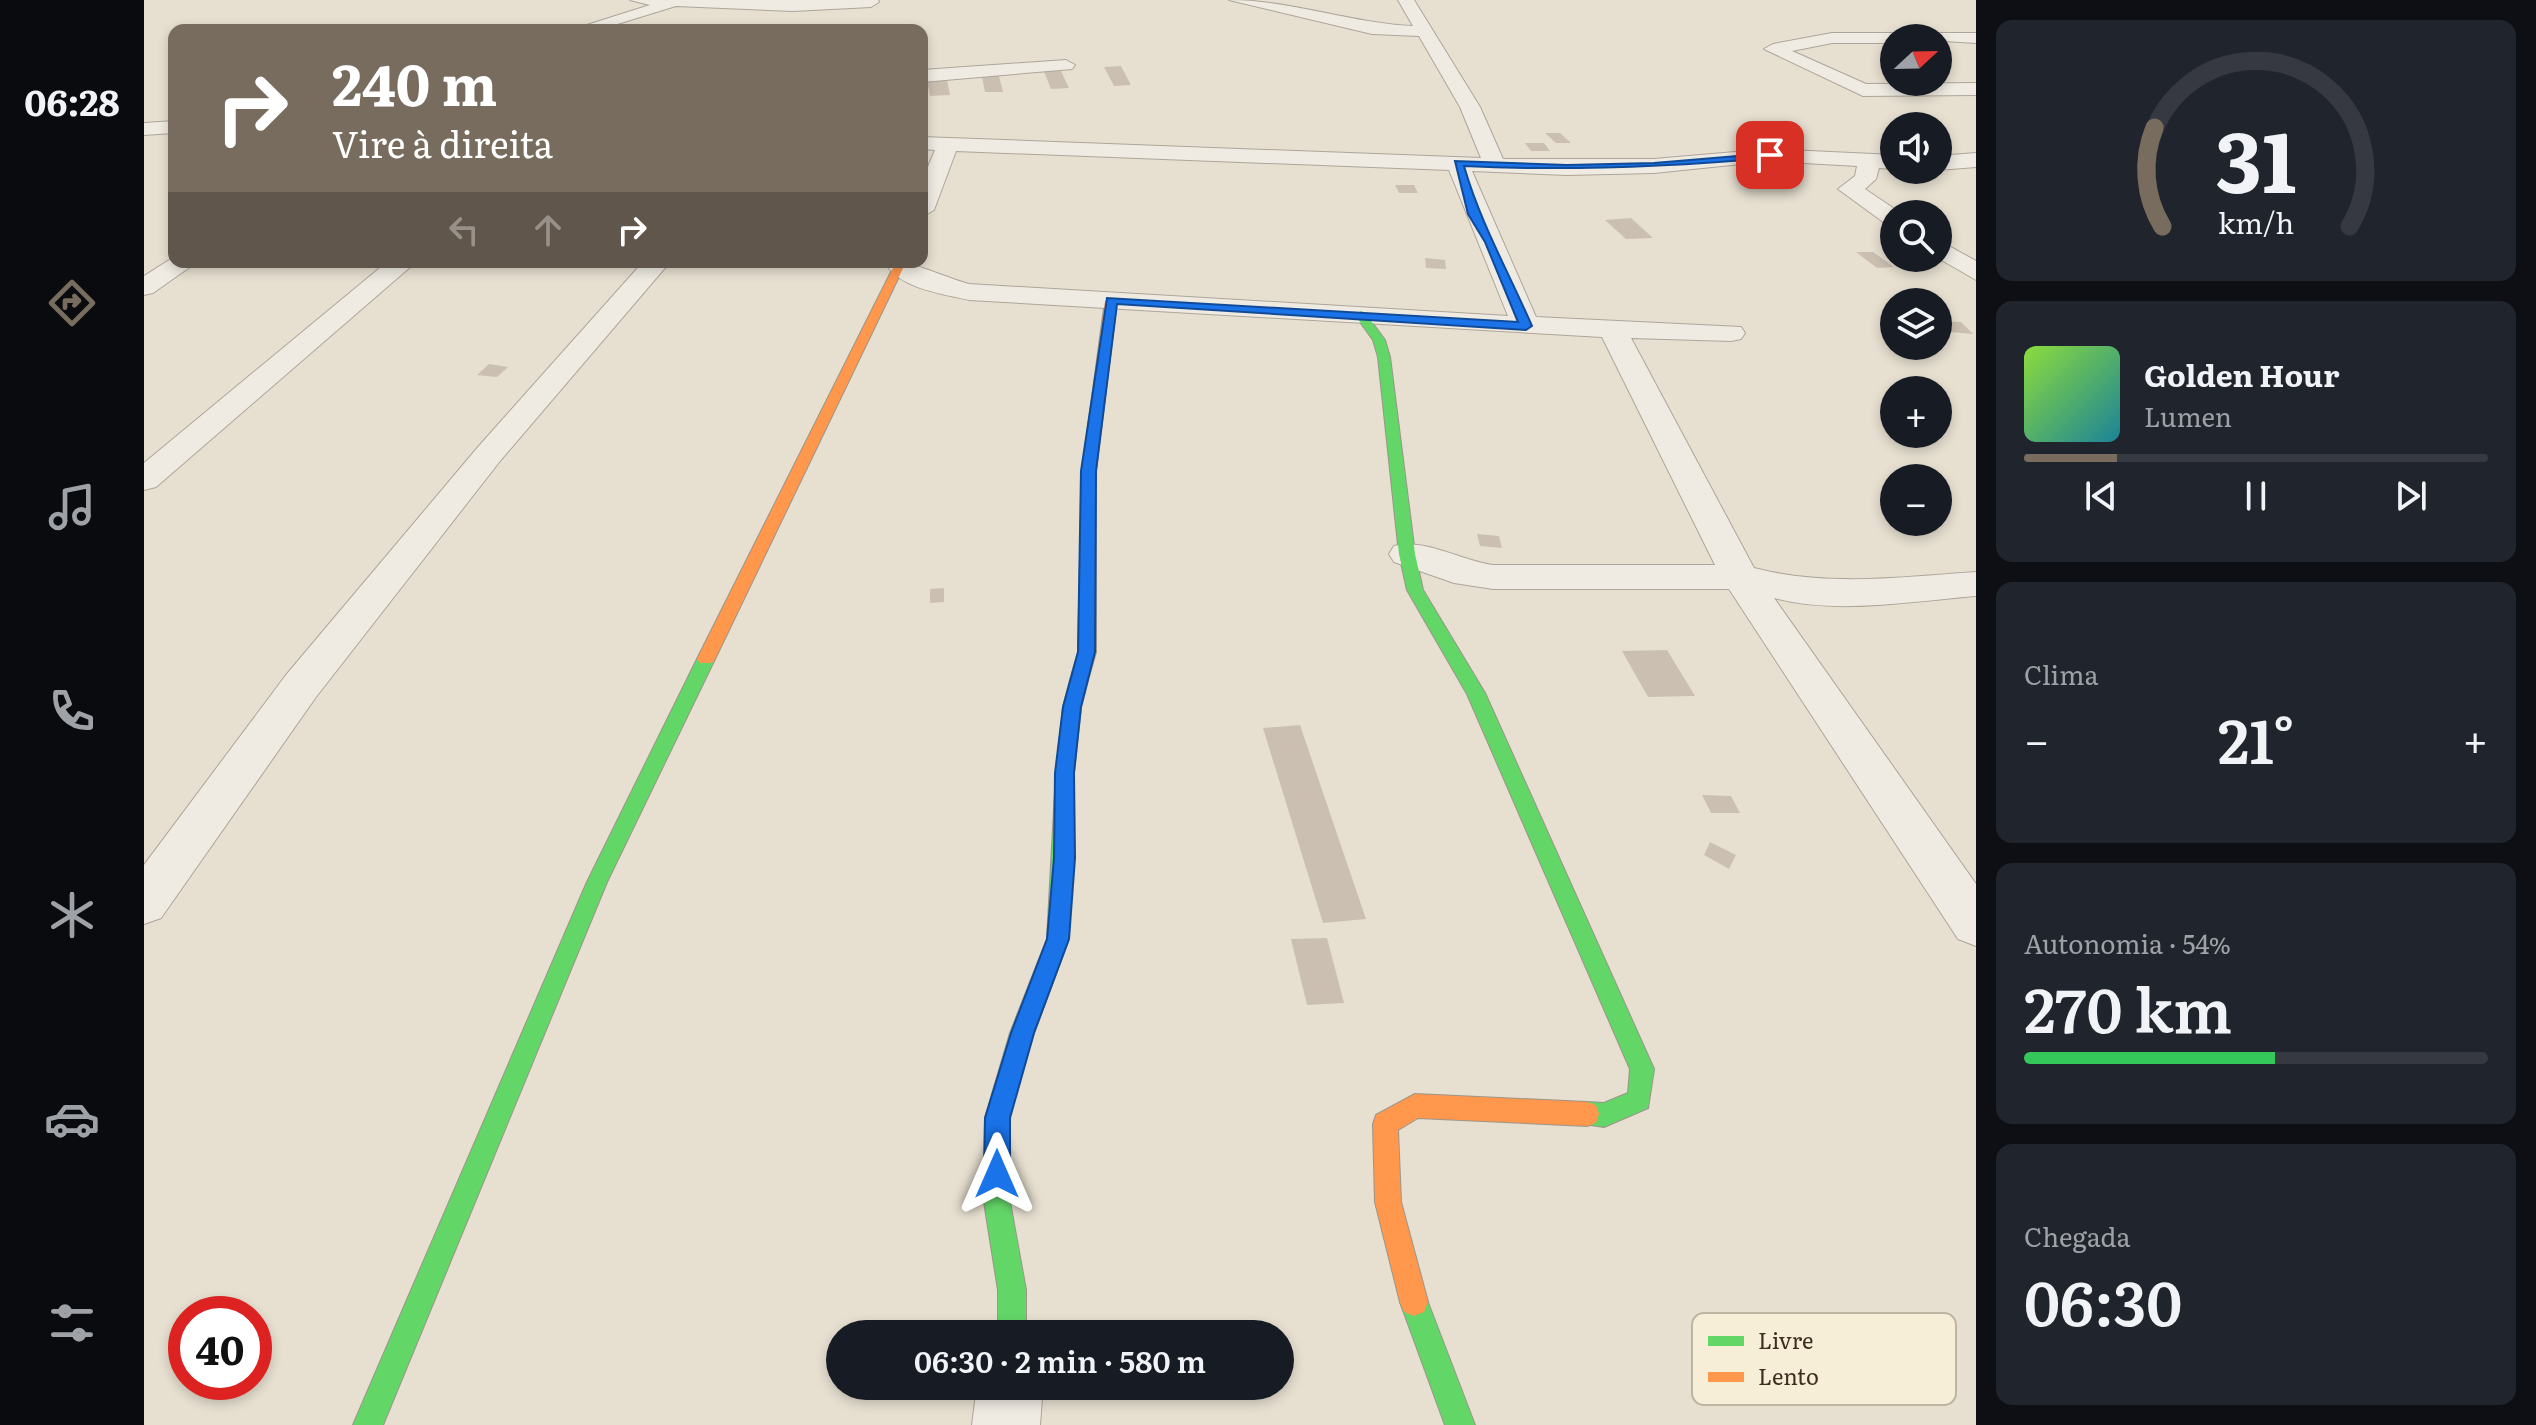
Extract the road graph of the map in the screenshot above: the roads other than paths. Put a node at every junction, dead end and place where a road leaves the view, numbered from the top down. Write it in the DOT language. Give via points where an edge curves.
graph roads {
  1 [pos="638,0"];
  2 [pos="1237,0"];
  3 [pos="1406,0"];
  4 [pos="872,1"];
  5 [pos="678,4"];
  6 [pos="841,20"];
  7 [pos="598,24"];
  8 [pos="1423,31"];
  9 [pos="1976,38"];
  10 [pos="1066,65"];
  11 [pos="928,76"];
  12 [pos="1976,89"];
  13 [pos="168,127"];
  14 [pos="144,129"];
  15 [pos="928,143"];
  16 [pos="948,144"];
  17 [pos="1870,160"];
  18 [pos="1976,160"];
  19 [pos="1880,161"];
  20 [pos="1952,162"];
  21 [pos="1458,163"];
  22 [pos="1494,164"];
  23 [pos="928,195"];
  24 [pos="1880,210"];
  25 [pos="1952,256"];
  26 [pos="174,268"];
  27 [pos="396,268"];
  28 [pos="652,268"];
  29 [pos="899,268"];
  30 [pos="907,268"];
  31 [pos="1976,272"];
  32 [pos="144,287"];
  33 [pos="1111,301"];
  34 [pos="1361,315"];
  35 [pos="1526,326"];
  36 [pos="1613,330"];
  37 [pos="1731,333"];
  38 [pos="144,480"];
  39 [pos="1407,554"];
  40 [pos="1740,577"];
  41 [pos="1976,584"];
  42 [pos="144,903"];
  43 [pos="1976,924"];
  44 [pos="1012,1320"];
  45 [pos="1009,1400"];
  46 [pos="368,1425"];
  47 [pos="1006,1425"];
  48 [pos="1460,1425"];
  1 -- 5 [label="street"];
  2 -- 8 [label="street" via="1372,29"];
  3 -- 8 [label="street"];
  4 -- 5 [label="street" via="812,6"];
  4 -- 6 [label="street"];
  5 -- 7 [label="street"];
  8 -- 22 [label="street" via="1470,107"];
  9 -- 12 [label="street" via="1832,38 1772,47 1863,90"];
  10 -- 11 [label="street"];
  13 -- 14 [label="street"];
  15 -- 16 [label="street"];
  16 -- 21 [label="street"];
  16 -- 23 [label="street"];
  17 -- 19 [label="street"];
  17 -- 22 [label="street" via="1770,155 1654,166"];
  17 -- 24 [label="street" via="1865,179 1849,189"];
  18 -- 20 [label="street"];
  21 -- 22 [label="street"];
  21 -- 35 [label="street" via="1473,214"];
  25 -- 31 [label="street"];
  26 -- 32 [label="street"];
  27 -- 38 [label="street"];
  28 -- 42 [label="street" via="489,454 301,686"];
  29 -- 46 [label="street" via="597,882"];
  30 -- 33 [label="street" via="926,281 969,292"];
  33 -- 34 [label="street"];
  33 -- 44 [label="street" via="1089,471 1087,652 1072,707 1065,773 1058,939 997,1118 997,1202"];
  34 -- 35 [label="street"];
  34 -- 39 [label="street" via="1384,357"];
  35 -- 36 [label="street"];
  36 -- 37 [label="street"];
  36 -- 40 [label="street"];
  39 -- 40 [label="street" via="1493,577"];
  39 -- 48 [label="street" via="1415,590 1476,693 1642,1069 1639,1100 1604,1115 1415,1106 1385,1124 1381,1160 1399,1260"];
  40 -- 41 [label="street" via="1789,590 1865,592"];
  40 -- 43 [label="street"];
  45 -- 47 [label="street"];
}
